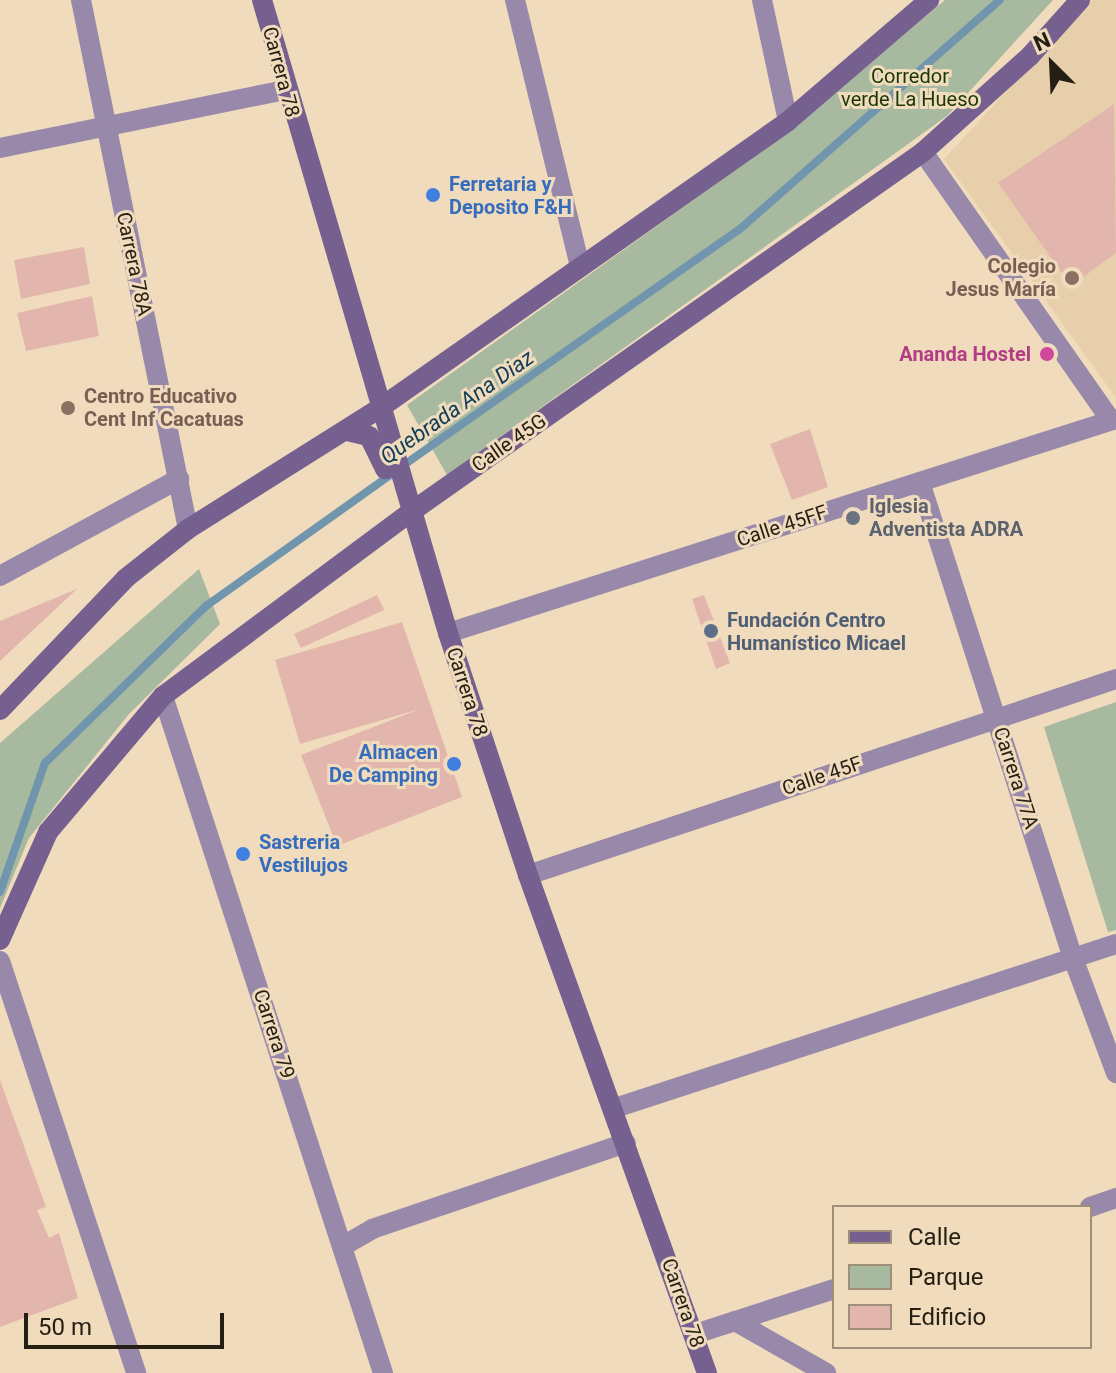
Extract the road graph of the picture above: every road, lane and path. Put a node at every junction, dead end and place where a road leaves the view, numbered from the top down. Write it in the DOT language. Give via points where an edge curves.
graph roads {
  1 [pos="81,0"];
  2 [pos="262,0"];
  3 [pos="515,0"];
  4 [pos="762,0"];
  5 [pos="929,0"];
  6 [pos="1080,0"];
  7 [pos="284,90"];
  8 [pos="788,121"];
  9 [pos="106,127"];
  10 [pos="0,148"];
  11 [pos="923,152"];
  12 [pos="580,267"];
  13 [pos="380,408"];
  14 [pos="1113,419"];
  15 [pos="347,431"];
  16 [pos="179,479"];
  17 [pos="920,482"];
  18 [pos="398,488"];
  19 [pos="411,512"];
  20 [pos="188,529"];
  21 [pos="383,532"];
  22 [pos="0,576"];
  23 [pos="448,633"];
  24 [pos="1116,679"];
  25 [pos="163,696"];
  26 [pos="0,710"];
  27 [pos="997,717"];
  28 [pos="528,875"];
  29 [pos="0,940"];
  30 [pos="1116,944"];
  31 [pos="1073,958"];
  32 [pos="0,961"];
  33 [pos="1116,1073"];
  34 [pos="615,1108"];
  35 [pos="626,1143"];
  36 [pos="1116,1198"];
  37 [pos="1092,1206"];
  38 [pos="343,1246"];
  39 [pos="832,1290"];
  40 [pos="735,1321"];
  41 [pos="695,1334"];
  42 [pos="136,1373"];
  43 [pos="383,1373"];
  44 [pos="707,1373"];
  45 [pos="826,1373"];
  1 -- 9 [label="street, Carrera 78A"];
  2 -- 7 [label="street, Carrera 78"];
  3 -- 12 [label="street"];
  4 -- 8 [label="street"];
  5 -- 8 [label="street"];
  6 -- 11 [label="street, Calle 45G" via="1030,56"];
  7 -- 9 [label="street"];
  7 -- 13 [label="street, Carrera 78"];
  8 -- 12 [label="street"];
  9 -- 10 [label="street"];
  9 -- 16 [label="street, Carrera 78A"];
  11 -- 14 [label="street"];
  11 -- 19 [label="street, Calle 45G"];
  12 -- 13 [label="street"];
  13 -- 15 [label="street"];
  13 -- 18 [label="street, Carrera 78"];
  14 -- 17 [label="street, Calle 45FF"];
  15 -- 18 [label="street" via="369,436"];
  15 -- 20 [label="street"];
  16 -- 20 [label="street, Carrera 78A"];
  16 -- 22 [label="street"];
  17 -- 23 [label="street, Calle 45FF"];
  17 -- 27 [label="street, Carrera 77A"];
  18 -- 19 [label="street, Carrera 78"];
  18 -- 21 [label="street"];
  19 -- 21 [label="street, Calle 45G"];
  19 -- 23 [label="street, Carrera 78"];
  20 -- 26 [label="street" via="126,578"];
  21 -- 25 [label="street, Calle 45G"];
  23 -- 28 [label="street, Carrera 78"];
  24 -- 27 [label="street, Calle 45F"];
  25 -- 29 [label="street, Calle 45G" via="48,832"];
  25 -- 38 [label="street, Carrera 79"];
  27 -- 28 [label="street, Calle 45F"];
  27 -- 31 [label="street, Carrera 77A"];
  28 -- 34 [label="street, Carrera 78"];
  30 -- 31 [label="street"];
  31 -- 33 [label="street, Carrera 77A"];
  31 -- 34 [label="street"];
  32 -- 42 [label="street"];
  34 -- 35 [label="street, Carrera 78"];
  35 -- 38 [label="street" via="372,1229"];
  35 -- 41 [label="street, Carrera 78"];
  36 -- 37 [label="street"];
  38 -- 43 [label="street, Carrera 79"];
  39 -- 40 [label="street"];
  40 -- 41 [label="street"];
  40 -- 45 [label="street"];
  41 -- 44 [label="street, Carrera 78"];
}
